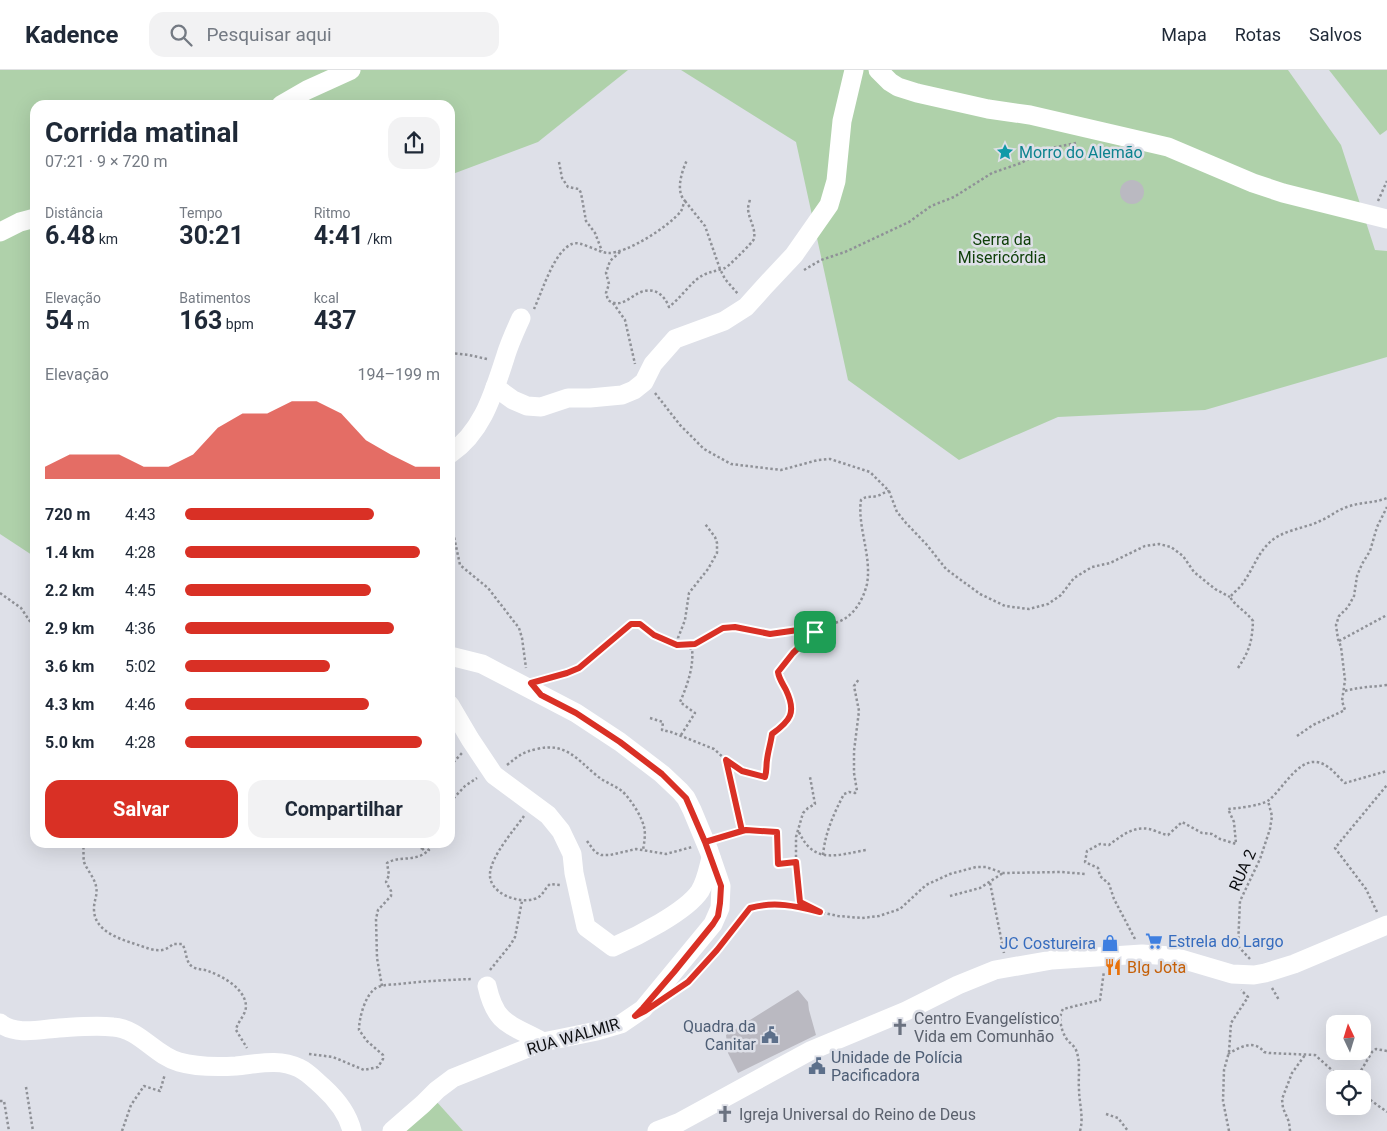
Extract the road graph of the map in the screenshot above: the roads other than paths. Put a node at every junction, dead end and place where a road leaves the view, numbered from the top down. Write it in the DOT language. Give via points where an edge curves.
graph roads {
  1 [pos="351,70"];
  2 [pos="854,70"];
  3 [pos="878,70"];
  4 [pos="289,100"];
  5 [pos="1379,218"];
  6 [pos="30,219"];
  7 [pos="0,232"];
  8 [pos="521,318"];
  9 [pos="495,387"];
  10 [pos="455,450"];
  11 [pos="455,657"];
  12 [pos="455,714"];
  13 [pos="707,848"];
  14 [pos="1385,926"];
  15 [pos="486,983"];
  16 [pos="0,1023"];
  17 [pos="543,1042"];
  18 [pos="352,1131"];
  19 [pos="392,1131"];
  20 [pos="657,1131"];
  1 -- 4 [label="street"];
  2 -- 9 [label="street" via="842,122 836,181 829,205 794,255 746,308 724,321 675,339 653,364 644,382 622,395 568,398 541,408 526,406"];
  3 -- 5 [label="street" via="898,87 916,93 1030,115 1168,148 1283,193"];
  6 -- 7 [label="street"];
  8 -- 9 [label="street"];
  9 -- 10 [label="street" via="476,428"];
  11 -- 13 [label="street, RUA WALMIR" via="482,664 530,686 620,742 662,774 686,798"];
  12 -- 13 [label="street" via="492,771 554,821 572,854 586,927 613,946 674,914 696,896 703,884"];
  13 -- 17 [label="street, RUA WALMIR" via="721,886 718,916 643,1008 621,1024"];
  14 -- 20 [label="street" via="1264,973 1246,974 1171,956 1142,954 1006,966 810,1051 678,1123"];
  15 -- 17 [label="street" via="494,1010 502,1020"];
  16 -- 18 [label="street" via="12,1029 30,1030 113,1027 128,1030 170,1059 180,1062 215,1066 282,1062 302,1069 330,1094 346,1115"];
  17 -- 19 [label="street, RUA WALMIR" via="453,1078"];
}
